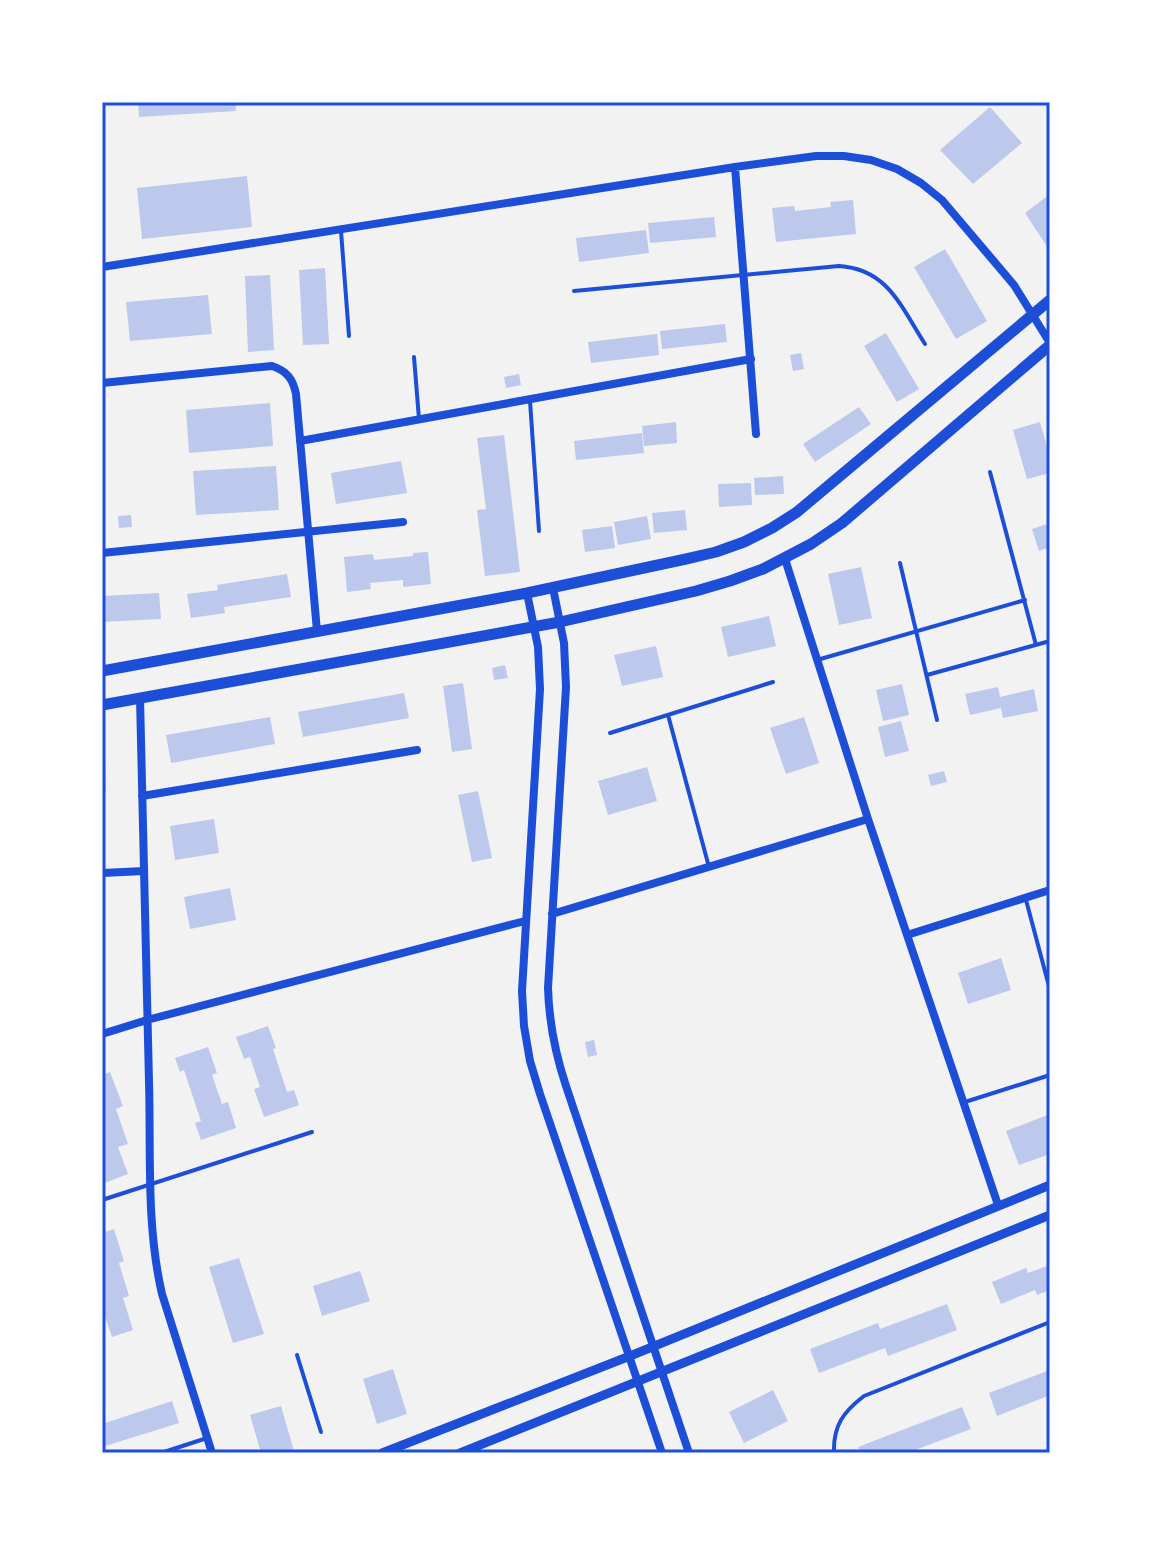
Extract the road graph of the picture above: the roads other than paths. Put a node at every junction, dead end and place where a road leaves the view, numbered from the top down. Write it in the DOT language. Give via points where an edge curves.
graph roads {
  1 [pos="735,167"];
  2 [pos="341,229"];
  3 [pos="102,267"];
  4 [pos="744,275"];
  5 [pos="574,291"];
  6 [pos="1050,300"];
  7 [pos="1033,315"];
  8 [pos="349,336"];
  9 [pos="925,344"];
  10 [pos="1050,344"];
  11 [pos="414,357"];
  12 [pos="751,359"];
  13 [pos="102,383"];
  14 [pos="529,399"];
  15 [pos="419,419"];
  16 [pos="756,434"];
  17 [pos="300,441"];
  18 [pos="990,472"];
  19 [pos="403,522"];
  20 [pos="539,531"];
  21 [pos="309,532"];
  22 [pos="102,553"];
  23 [pos="785,559"];
  24 [pos="900,563"];
  25 [pos="553,588"];
  26 [pos="527,593"];
  27 [pos="1025,600"];
  28 [pos="560,622"];
  29 [pos="535,626"];
  30 [pos="317,631"];
  31 [pos="916,631"];
  32 [pos="1050,641"];
  33 [pos="1036,645"];
  34 [pos="817,660"];
  35 [pos="102,671"];
  36 [pos="927,675"];
  37 [pos="773,682"];
  38 [pos="140,698"];
  39 [pos="102,705"];
  40 [pos="668,715"];
  41 [pos="937,720"];
  42 [pos="610,733"];
  43 [pos="417,750"];
  44 [pos="142,796"];
  45 [pos="868,819"];
  46 [pos="709,867"];
  47 [pos="144,871"];
  48 [pos="102,873"];
  49 [pos="1050,890"];
  50 [pos="1025,898"];
  51 [pos="552,914"];
  52 [pos="525,921"];
  53 [pos="907,935"];
  54 [pos="1050,990"];
  55 [pos="147,1020"];
  56 [pos="102,1034"];
  57 [pos="1050,1075"];
  58 [pos="964,1103"];
  59 [pos="312,1132"];
  60 [pos="151,1184"];
  61 [pos="1050,1185"];
  62 [pos="102,1200"];
  63 [pos="998,1205"];
  64 [pos="1050,1215"];
  65 [pos="1050,1322"];
  66 [pos="654,1346"];
  67 [pos="297,1355"];
  68 [pos="630,1356"];
  69 [pos="662,1371"];
  70 [pos="638,1380"];
  71 [pos="321,1432"];
  72 [pos="207,1438"];
  73 [pos="161,1453"];
  74 [pos="212,1453"];
  75 [pos="382,1453"];
  76 [pos="460,1453"];
  77 [pos="662,1453"];
  78 [pos="689,1453"];
  79 [pos="834,1453"];
  1 -- 2 [label="street"];
  1 -- 4 [label="street"];
  1 -- 7 [label="street" via="844,156 897,169 942,200"];
  2 -- 3 [label="street"];
  2 -- 8 [label="lane"];
  4 -- 5 [label="lane"];
  4 -- 9 [label="lane" via="839,266 868,271 890,290"];
  4 -- 12 [label="street"];
  6 -- 7 [label="main road"];
  7 -- 10 [label="street"];
  7 -- 25 [label="main road" via="772,528 716,552"];
  10 -- 23 [label="main road" via="842,523"];
  11 -- 15 [label="lane"];
  12 -- 14 [label="street"];
  12 -- 16 [label="street"];
  13 -- 17 [label="street" via="272,366 294,384"];
  14 -- 15 [label="street"];
  14 -- 20 [label="lane"];
  15 -- 17 [label="street"];
  17 -- 21 [label="street"];
  18 -- 27 [label="lane"];
  19 -- 21 [label="street"];
  21 -- 22 [label="street"];
  21 -- 30 [label="street"];
  23 -- 28 [label="main road" via="719,585"];
  23 -- 34 [label="street"];
  24 -- 31 [label="lane"];
  25 -- 26 [label="main road"];
  25 -- 28 [label="street"];
  26 -- 29 [label="street"];
  26 -- 30 [label="main road"];
  27 -- 31 [label="lane"];
  27 -- 33 [label="lane"];
  28 -- 29 [label="main road"];
  28 -- 51 [label="street" via="566,687"];
  29 -- 38 [label="main road"];
  29 -- 52 [label="street" via="540,689"];
  30 -- 35 [label="main road"];
  31 -- 34 [label="lane"];
  31 -- 36 [label="lane"];
  32 -- 33 [label="lane"];
  33 -- 36 [label="lane"];
  34 -- 45 [label="street"];
  36 -- 41 [label="lane"];
  37 -- 40 [label="lane"];
  38 -- 39 [label="main road"];
  38 -- 44 [label="street"];
  40 -- 42 [label="lane"];
  40 -- 46 [label="lane"];
  43 -- 44 [label="street"];
  44 -- 47 [label="street"];
  45 -- 46 [label="street"];
  45 -- 53 [label="street"];
  46 -- 51 [label="street"];
  47 -- 48 [label="street"];
  47 -- 55 [label="street"];
  49 -- 50 [label="street"];
  50 -- 53 [label="street"];
  50 -- 54 [label="lane"];
  51 -- 66 [label="street" via="548,988 556,1054"];
  52 -- 55 [label="street"];
  52 -- 68 [label="street" via="522,991 530,1061"];
  53 -- 58 [label="street"];
  55 -- 56 [label="street"];
  55 -- 60 [label="street"];
  57 -- 58 [label="lane"];
  58 -- 63 [label="street"];
  59 -- 60 [label="lane"];
  60 -- 62 [label="lane"];
  60 -- 72 [label="street" via="157,1273"];
  61 -- 63 [label="street"];
  63 -- 66 [label="street"];
  64 -- 69 [label="street"];
  65 -- 79 [label="lane" via="864,1396 838,1424"];
  66 -- 68 [label="street"];
  66 -- 69 [label="street"];
  67 -- 71 [label="lane"];
  68 -- 70 [label="street"];
  68 -- 75 [label="street"];
  69 -- 70 [label="street"];
  69 -- 78 [label="street"];
  70 -- 76 [label="street"];
  70 -- 77 [label="street"];
  72 -- 73 [label="lane"];
  72 -- 74 [label="street"];
}
